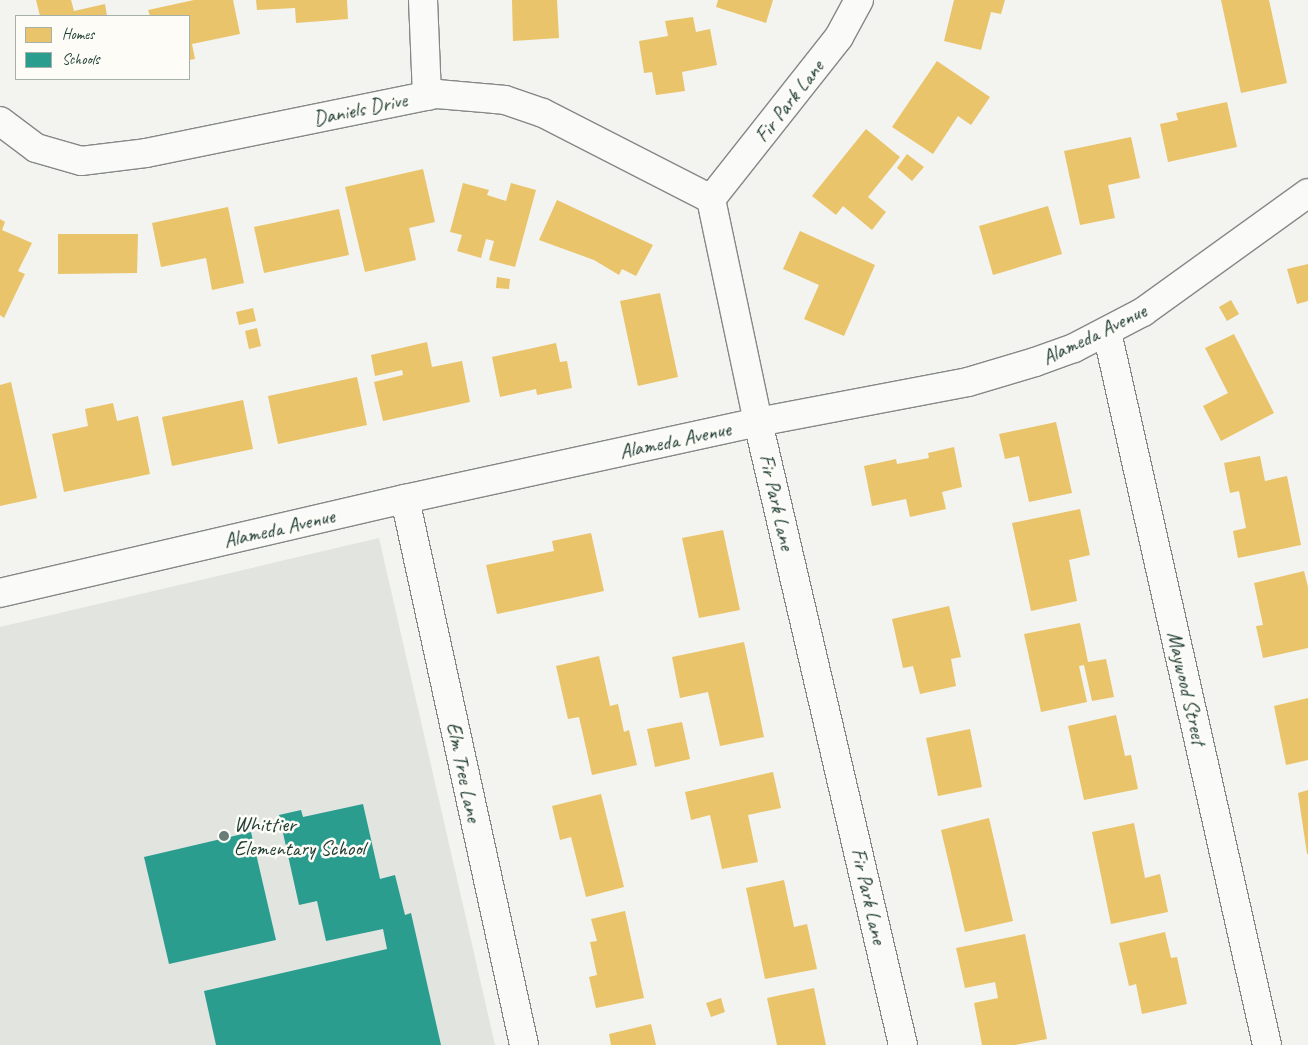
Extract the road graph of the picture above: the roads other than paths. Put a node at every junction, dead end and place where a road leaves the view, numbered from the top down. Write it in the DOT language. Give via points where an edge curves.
graph roads {
  1 [pos="424,0"];
  2 [pos="859,0"];
  3 [pos="426,96"];
  4 [pos="0,121"];
  5 [pos="1308,193"];
  6 [pos="711,199"];
  7 [pos="1107,332"];
  8 [pos="758,422"];
  9 [pos="405,499"];
  10 [pos="0,593"];
  11 [pos="524,1045"];
  12 [pos="903,1045"];
  13 [pos="1267,1045"];
  1 -- 3 [label="street"];
  2 -- 6 [label="street, Fir Park Lane" via="839,37"];
  3 -- 4 [label="street, Daniels Drive" via="146,153 81,161 36,148"];
  3 -- 6 [label="street, Daniels Drive" via="505,100 543,113"];
  5 -- 7 [label="street, Alameda Avenue" via="1175,291"];
  6 -- 8 [label="street, Fir Park Lane"];
  7 -- 8 [label="street, Alameda Avenue" via="1035,362 968,382"];
  7 -- 13 [label="street, Maywood Street"];
  8 -- 9 [label="street, Alameda Avenue"];
  8 -- 12 [label="street, Fir Park Lane"];
  9 -- 10 [label="street, Alameda Avenue"];
  9 -- 11 [label="street, Elm Tree Lane"];
}
